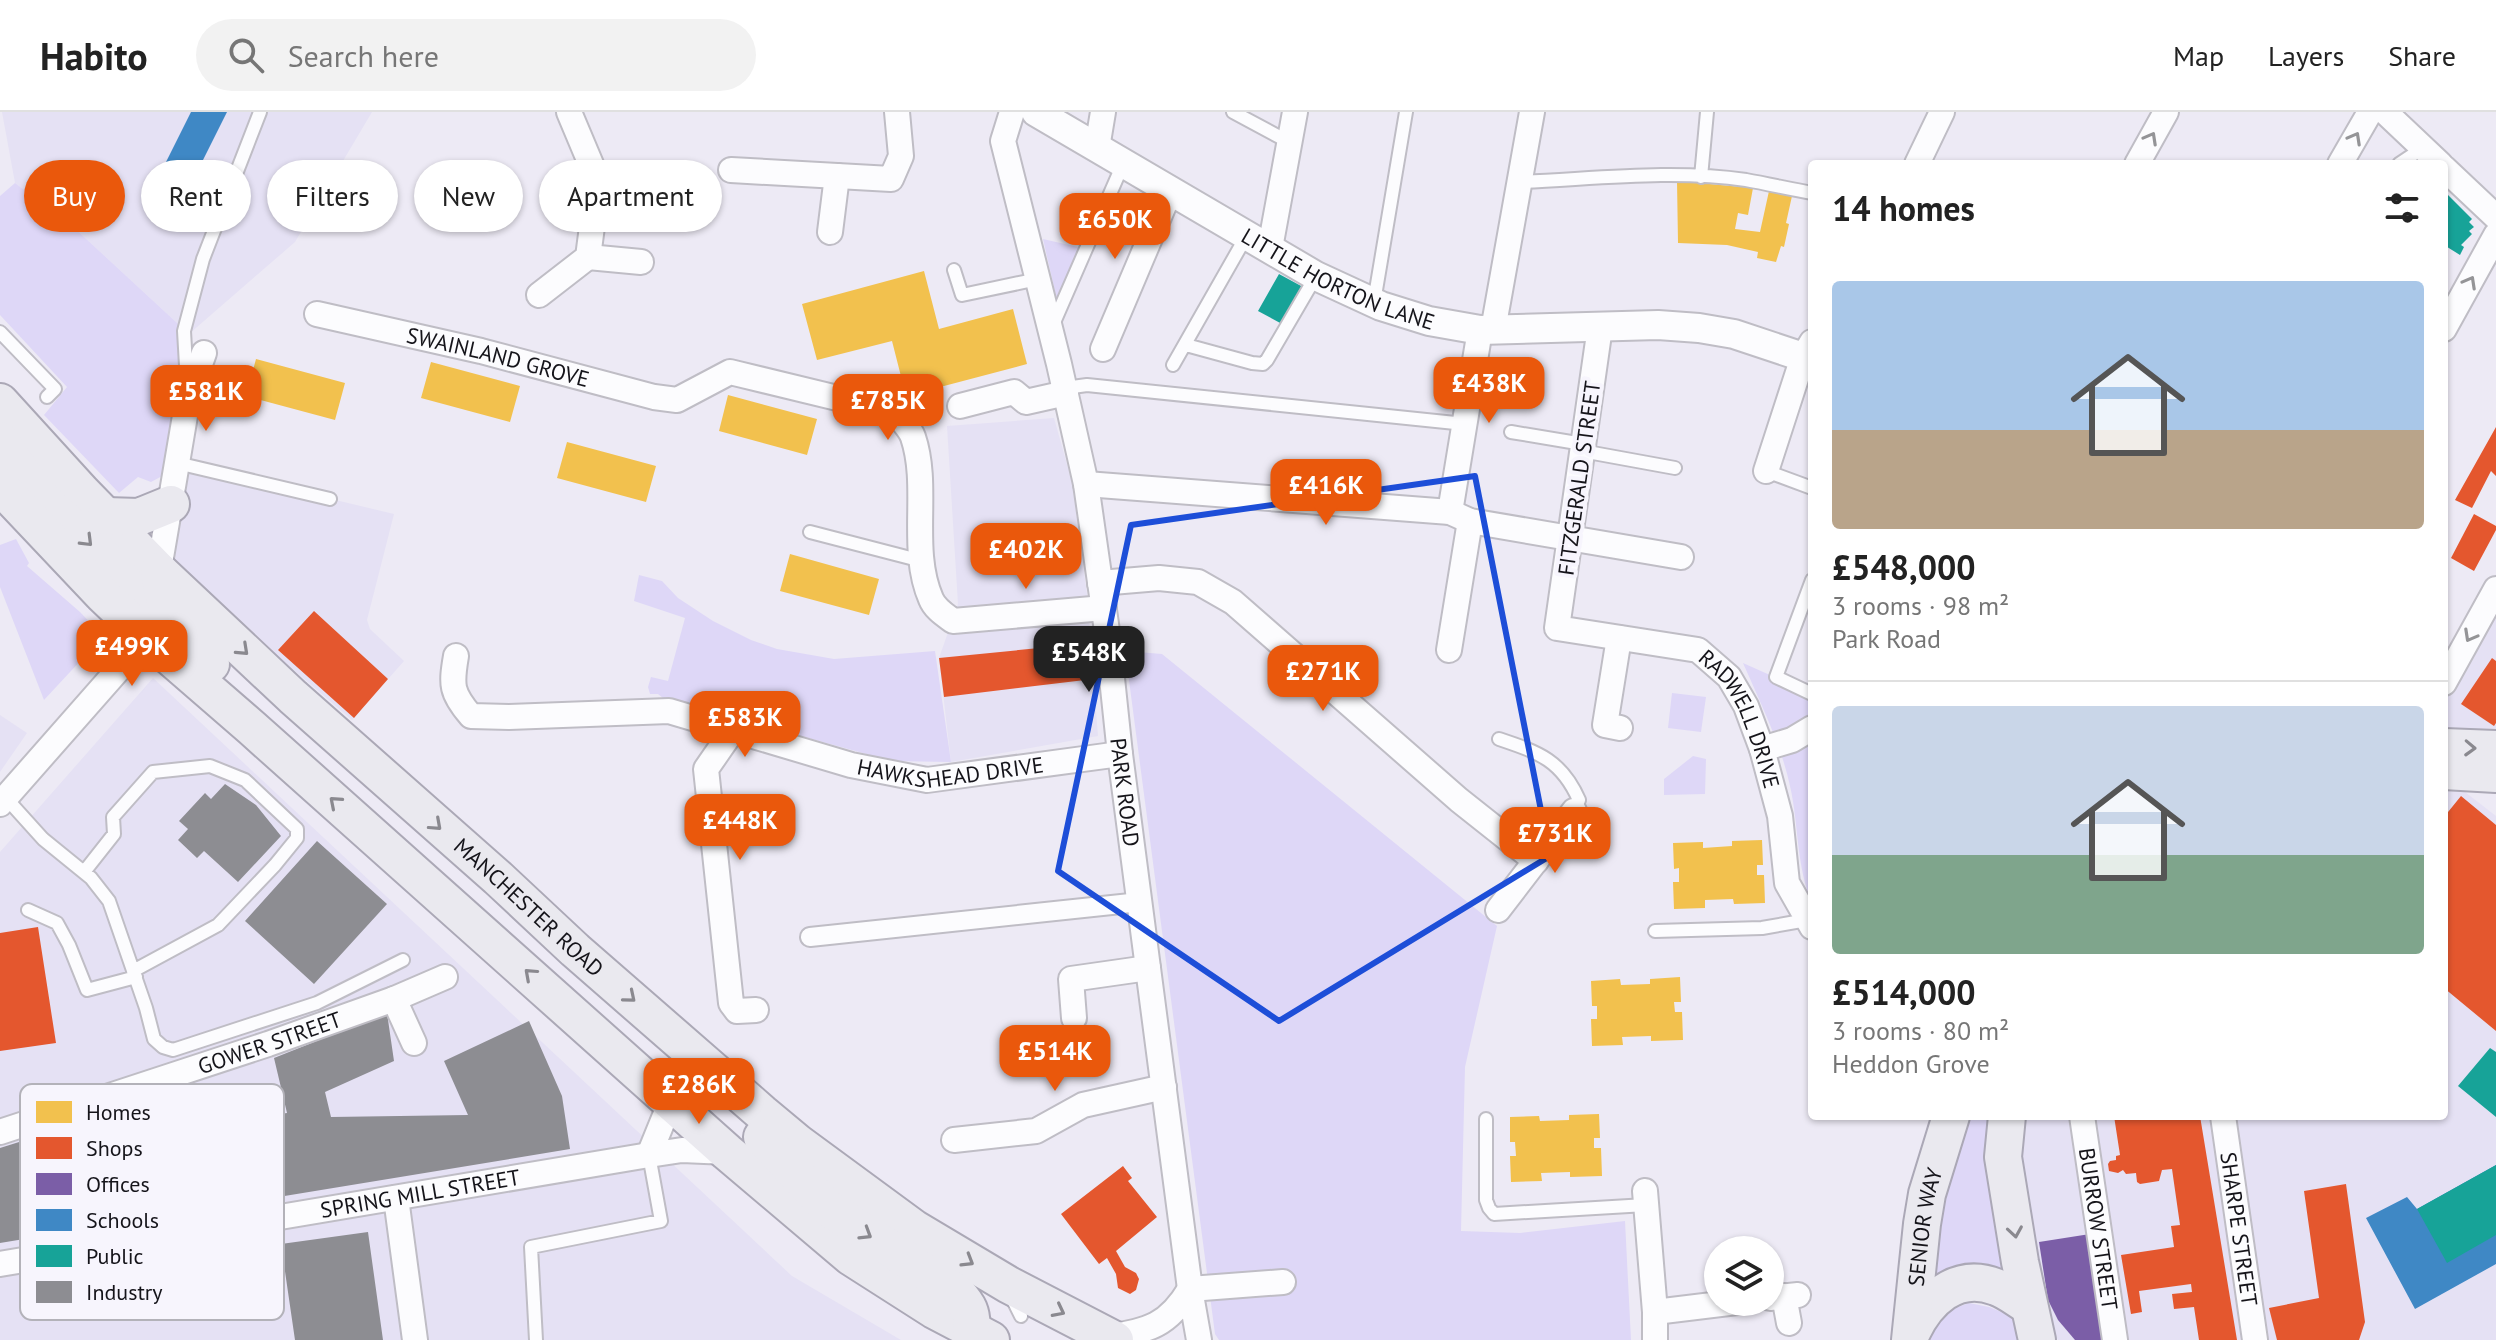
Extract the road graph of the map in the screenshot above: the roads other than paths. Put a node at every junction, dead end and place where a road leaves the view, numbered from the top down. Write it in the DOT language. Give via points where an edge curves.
graph roads {
  1 [pos="260,112"];
  2 [pos="569,112"];
  3 [pos="897,112"];
  4 [pos="1012,112"];
  5 [pos="1036,112"];
  6 [pos="1103,112"];
  7 [pos="1233,112"];
  8 [pos="1295,112"];
  9 [pos="1406,112"];
  10 [pos="1532,112"];
  11 [pos="1707,112"];
  12 [pos="1942,112"];
  13 [pos="2166,112"];
  14 [pos="2370,112"];
  15 [pos="2385,112"];
  16 [pos="1289,142"];
  17 [pos="1097,148"];
  18 [pos="1919,160"];
  19 [pos="2139,160"];
  20 [pos="2342,160"];
  21 [pos="2436,160"];
  22 [pos="1123,163"];
  23 [pos="731,170"];
  24 [pos="2448,171"];
  25 [pos="837,176"];
  26 [pos="1701,177"];
  27 [pos="1519,182"];
  28 [pos="1170,191"];
  29 [pos="1808,192"];
  30 [pos="2496,217"];
  31 [pos="830,232"];
  32 [pos="2496,235"];
  33 [pos="1258,242"];
  34 [pos="588,257"];
  35 [pos="641,262"];
  36 [pos="954,270"];
  37 [pos="1316,276"];
  38 [pos="1038,279"];
  39 [pos="539,295"];
  40 [pos="1374,302"];
  41 [pos="317,314"];
  42 [pos="2448,322"];
  43 [pos="1600,327"];
  44 [pos="1051,330"];
  45 [pos="1486,330"];
  46 [pos="0,332"];
  47 [pos="1186,345"];
  48 [pos="1103,349"];
  49 [pos="204,353"];
  50 [pos="1808,354"];
  51 [pos="1808,357"];
  52 [pos="1173,365"];
  53 [pos="1065,391"];
  54 [pos="47,397"];
  55 [pos="188,398"];
  56 [pos="0,402"];
  57 [pos="960,406"];
  58 [pos="1465,424"];
  59 [pos="1511,432"];
  60 [pos="1583,448"];
  61 [pos="16,463"];
  62 [pos="177,463"];
  63 [pos="1675,468"];
  64 [pos="1766,471"];
  65 [pos="1086,484"];
  66 [pos="1808,487"];
  67 [pos="330,499"];
  68 [pos="94,504"];
  69 [pos="171,504"];
  70 [pos="1460,516"];
  71 [pos="810,532"];
  72 [pos="1570,538"];
  73 [pos="1681,557"];
  74 [pos="922,561"];
  75 [pos="159,571"];
  76 [pos="1100,583"];
  77 [pos="2496,589"];
  78 [pos="1808,591"];
  79 [pos="186,597"];
  80 [pos="1104,608"];
  81 [pos="1557,628"];
  82 [pos="201,631"];
  83 [pos="147,637"];
  84 [pos="1619,638"];
  85 [pos="1449,650"];
  86 [pos="456,656"];
  87 [pos="2448,676"];
  88 [pos="1808,692"];
  89 [pos="252,728"];
  90 [pos="1620,728"];
  91 [pos="733,730"];
  92 [pos="1808,730"];
  93 [pos="1499,739"];
  94 [pos="1762,749"];
  95 [pos="2448,750"];
  96 [pos="1120,754"];
  97 [pos="2481,772"];
  98 [pos="3,801"];
  99 [pos="1574,811"];
  100 [pos="1536,861"];
  101 [pos="84,872"];
  102 [pos="1140,902"];
  103 [pos="28,910"];
  104 [pos="1498,910"];
  105 [pos="1808,922"];
  106 [pos="1808,924"];
  107 [pos="1655,931"];
  108 [pos="810,937"];
  109 [pos="403,960"];
  110 [pos="1148,968"];
  111 [pos="134,974"];
  112 [pos="445,977"];
  113 [pos="394,999"];
  114 [pos="756,1010"];
  115 [pos="1074,1018"];
  116 [pos="679,1039"];
  117 [pos="414,1043"];
  118 [pos="146,1084"];
  119 [pos="1164,1087"];
  120 [pos="671,1101"];
  121 [pos="1486,1119"];
  122 [pos="1950,1120"];
  123 [pos="2007,1120"];
  124 [pos="2083,1120"];
  125 [pos="2224,1120"];
  126 [pos="20,1125"];
  127 [pos="0,1132"];
  128 [pos="954,1140"];
  129 [pos="727,1152"];
  130 [pos="649,1155"];
  131 [pos="396,1198"];
  132 [pos="1646,1198"];
  133 [pos="284,1217"];
  134 [pos="20,1261"];
  135 [pos="0,1264"];
  136 [pos="1283,1282"];
  137 [pos="1190,1289"];
  138 [pos="1784,1296"];
  139 [pos="1015,1300"];
  140 [pos="1704,1306"];
  141 [pos="1655,1312"];
  142 [pos="1789,1323"];
  143 [pos="2033,1323"];
  144 [pos="977,1337"];
  145 [pos="1112,1338"];
  146 [pos="1910,1338"];
  147 [pos="415,1340"];
  148 [pos="536,1340"];
  149 [pos="1199,1340"];
  150 [pos="1655,1340"];
  151 [pos="2115,1340"];
  152 [pos="2255,1340"];
  1 -- 55 [label="lane" via="203,259 184,331"];
  2 -- 34 [label="street" via="598,181"];
  3 -- 25 [label="street" via="901,156 891,179"];
  4 -- 38 [label="street, PARK ROAD" via="1003,141"];
  5 -- 17 [label="street, LITTLE HORTON LANE"];
  6 -- 17 [label="street"];
  7 -- 16 [label="lane"];
  8 -- 16 [label="street"];
  9 -- 40 [label="lane"];
  10 -- 27 [label="street"];
  11 -- 26 [label="lane"];
  12 -- 18 [label="street"];
  19 -- 13 [label="street, one-way"];
  20 -- 14 [label="street, one-way"];
  15 -- 21 [label="street"];
  16 -- 33 [label="street"];
  17 -- 22 [label="street, LITTLE HORTON LANE"];
  22 -- 28 [label="street, LITTLE HORTON LANE"];
  22 -- 44 [label="lane"];
  23 -- 25 [label="street"];
  24 -- 30 [label="street"];
  25 -- 31 [label="street"];
  26 -- 27 [label="lane"];
  26 -- 29 [label="lane"];
  27 -- 45 [label="street"];
  28 -- 33 [label="street, LITTLE HORTON LANE"];
  28 -- 48 [label="street"];
  42 -- 32 [label="street, one-way"];
  33 -- 37 [label="street, LITTLE HORTON LANE"];
  33 -- 47 [label="lane"];
  34 -- 35 [label="street"];
  34 -- 39 [label="street"];
  36 -- 38 [label="lane" via="962,295"];
  37 -- 40 [label="street, LITTLE HORTON LANE"];
  37 -- 47 [label="lane" via="1263,364"];
  38 -- 44 [label="street, PARK ROAD"];
  40 -- 45 [label="street, LITTLE HORTON LANE" via="1429,321"];
  41 -- 74 [label="street, SWAINLAND GROVE" via="654,397 677,400 730,372 895,412 912,433 918,454"];
  43 -- 45 [label="street, LITTLE HORTON LANE"];
  43 -- 50 [label="street, LITTLE HORTON LANE" via="1699,328"];
  43 -- 60 [label="street, FITZGERALD STREET"];
  44 -- 53 [label="street, PARK ROAD"];
  45 -- 58 [label="street"];
  46 -- 54 [label="lane" via="55,389"];
  47 -- 52 [label="lane"];
  49 -- 55 [label="street"];
  51 -- 64 [label="street"];
  53 -- 57 [label="street" via="1026,402 1014,392"];
  53 -- 58 [label="lane" via="1087,385"];
  53 -- 65 [label="street, PARK ROAD"];
  55 -- 62 [label="street"];
  56 -- 68 [label="main road, MANCHESTER ROAD"];
  58 -- 70 [label="street"];
  59 -- 60 [label="lane"];
  60 -- 63 [label="lane"];
  60 -- 72 [label="street, FITZGERALD STREET"];
  61 -- 68 [label="lane"];
  61 -- 83 [label="main road" via="37,493 133,591"];
  62 -- 67 [label="lane"];
  62 -- 69 [label="street"];
  64 -- 66 [label="lane"];
  65 -- 70 [label="street"];
  65 -- 76 [label="street, PARK ROAD"];
  68 -- 69 [label="main road" via="139,517"];
  68 -- 75 [label="main road, MANCHESTER ROAD"];
  69 -- 75 [label="street"];
  70 -- 72 [label="street"];
  70 -- 85 [label="street"];
  71 -- 74 [label="lane"];
  72 -- 73 [label="street"];
  72 -- 81 [label="street, FITZGERALD STREET"];
  74 -- 80 [label="street" via="932,601 953,621"];
  75 -- 79 [label="main road, MANCHESTER ROAD"];
  75 -- 83 [label="street"];
  75 -- 89 [label="main road" via="172,623 238,687"];
  76 -- 80 [label="street, PARK ROAD"];
  76 -- 100 [label="street" via="1159,578 1198,582 1233,602"];
  77 -- 87 [label="street, one-way"];
  78 -- 88 [label="lane" via="1776,677"];
  79 -- 82 [label="lane"];
  79 -- 116 [label="main road, MANCHESTER ROAD, one-way"];
  80 -- 96 [label="street, PARK ROAD"];
  81 -- 84 [label="street, RADWELL DRIVE"];
  83 -- 89 [label="main road"];
  83 -- 98 [label="street"];
  84 -- 90 [label="street" via="1605,725"];
  84 -- 94 [label="street, RADWELL DRIVE" via="1698,650 1729,677"];
  86 -- 91 [label="street, HAWKSHEAD DRIVE" via="452,684 472,724 509,717 669,711"];
  120 -- 89 [label="main road, one-way"];
  91 -- 96 [label="street, HAWKSHEAD DRIVE" via="851,765 927,780"];
  91 -- 114 [label="street" via="706,769 731,1003 737,1011"];
  92 -- 94 [label="street"];
  93 -- 99 [label="lane" via="1549,758 1573,786 1579,800"];
  94 -- 105 [label="street, RADWELL DRIVE" via="1780,816 1787,883"];
  95 -- 97 [label="main road, one-way"];
  96 -- 102 [label="street, PARK ROAD"];
  98 -- 101 [label="lane"];
  99 -- 100 [label="street"];
  100 -- 104 [label="street"];
  101 -- 111 [label="lane" via="109,901"];
  101 -- 111 [label="lane" via="114,834 113,817 153,772 210,766 233,775 297,829 297,838 218,925"];
  102 -- 108 [label="street"];
  102 -- 110 [label="street, PARK ROAD"];
  103 -- 111 [label="lane" via="57,923 87,990"];
  106 -- 107 [label="lane"];
  109 -- 111 [label="lane" via="317,1003 173,1050 154,1039"];
  110 -- 115 [label="street" via="1071,979"];
  110 -- 119 [label="street, PARK ROAD"];
  112 -- 113 [label="street, GOWER STREET"];
  113 -- 117 [label="street"];
  113 -- 118 [label="street, GOWER STREET"];
  116 -- 139 [label="main road, MANCHESTER ROAD, one-way" via="867,1202"];
  116 -- 144 [label="main road, one-way" via="701,1081 810,1189 843,1219 957,1293 969,1307"];
  119 -- 128 [label="street" via="1083,1105 1036,1131"];
  119 -- 137 [label="street, PARK ROAD"];
  120 -- 129 [label="main road"];
  120 -- 130 [label="street"];
  121 -- 132 [label="lane" via="1486,1200 1494,1214"];
  122 -- 146 [label="main road, SENIOR WAY" via="1927,1194"];
  123 -- 143 [label="main road, one-way" via="2003,1157"];
  124 -- 151 [label="street, BURROW STREET"];
  125 -- 152 [label="street, SHARPE STREET"];
  126 -- 127 [label="street, GOWER STREET"];
  129 -- 130 [label="street, SPRING MILL STREET"];
  129 -- 144 [label="main road" via="851,1257"];
  130 -- 131 [label="street, SPRING MILL STREET"];
  130 -- 148 [label="lane" via="661,1221 531,1247"];
  131 -- 133 [label="street, SPRING MILL STREET"];
  131 -- 147 [label="street"];
  132 -- 141 [label="street"];
  134 -- 135 [label="street, SPRING MILL STREET"];
  136 -- 137 [label="street"];
  137 -- 145 [label="street" via="1173,1314 1156,1326"];
  137 -- 149 [label="street, PARK ROAD"];
  138 -- 142 [label="street"];
  139 -- 144 [label="main road" via="993,1301"];
  139 -- 145 [label="main road, MANCHESTER ROAD, one-way"];
  140 -- 141 [label="street"];
  141 -- 150 [label="street"];
  143 -- 146 [label="main road" via="1991,1285 1974,1282 1950,1288 1933,1300"];
}
